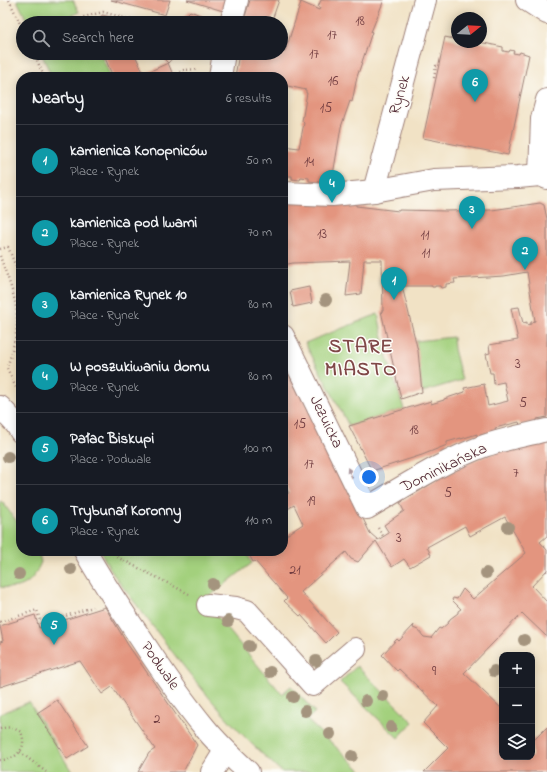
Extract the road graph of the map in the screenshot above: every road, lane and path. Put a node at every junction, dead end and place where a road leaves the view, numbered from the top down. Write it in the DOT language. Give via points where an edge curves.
graph roads {
  1 [pos="9,0"];
  2 [pos="237,0"];
  3 [pos="425,0"];
  4 [pos="527,0"];
  5 [pos="547,13"];
  6 [pos="16,16"];
  7 [pos="90,16"];
  8 [pos="117,16"];
  9 [pos="233,16"];
  10 [pos="37,60"];
  11 [pos="223,60"];
  12 [pos="438,66"];
  13 [pos="200,69"];
  14 [pos="42,72"];
  15 [pos="180,72"];
  16 [pos="221,72"];
  17 [pos="434,78"];
  18 [pos="547,100"];
  19 [pos="544,176"];
  20 [pos="374,191"];
  21 [pos="288,193"];
  22 [pos="0,249"];
  23 [pos="0,256"];
  24 [pos="16,267"];
  25 [pos="16,305"];
  26 [pos="16,328"];
  27 [pos="288,346"];
  28 [pos="16,388"];
  29 [pos="0,407"];
  30 [pos="16,424"];
  31 [pos="547,430"];
  32 [pos="367,508"];
  33 [pos="88,556"];
  34 [pos="115,556"];
  35 [pos="208,604"];
  36 [pos="96,606"];
  37 [pos="0,622"];
  38 [pos="355,649"];
  39 [pos="0,729"];
  40 [pos="226,751"];
  41 [pos="20,752"];
  42 [pos="0,760"];
  43 [pos="46,772"];
  44 [pos="212,772"];
  45 [pos="248,772"];
  1 -- 6 [label="path"];
  2 -- 9 [label="street"];
  3 -- 20 [label="street, Rynek"];
  4 -- 5 [label="street"];
  7 -- 8 [label="path" via="103,12"];
  10 -- 14 [label="path"];
  11 -- 16 [label="street"];
  12 -- 17 [label="path"];
  13 -- 15 [label="path"];
  18 -- 19 [label="street" via="542,119"];
  19 -- 20 [label="street" via="434,180"];
  20 -- 21 [label="street" via="332,195"];
  22 -- 24 [label="path" via="8,247"];
  23 -- 25 [label="path"];
  26 -- 28 [label="path" via="7,368"];
  32 -- 27 [label="street, Jezuicka, one-way"];
  29 -- 30 [label="street"];
  31 -- 32 [label="street, Dominikańska" via="483,447 450,461"];
  33 -- 40 [label="street, Podwale" via="163,672 205,729"];
  34 -- 35 [label="path"];
  35 -- 38 [label="street" via="247,611 313,686"];
  36 -- 37 [label="path" via="41,624 37,610"];
  39 -- 41 [label="path" via="10,727 21,732 24,742"];
  40 -- 44 [label="street"];
  40 -- 45 [label="street, Podwale"];
  41 -- 42 [label="path"];
  41 -- 43 [label="path"];
}
